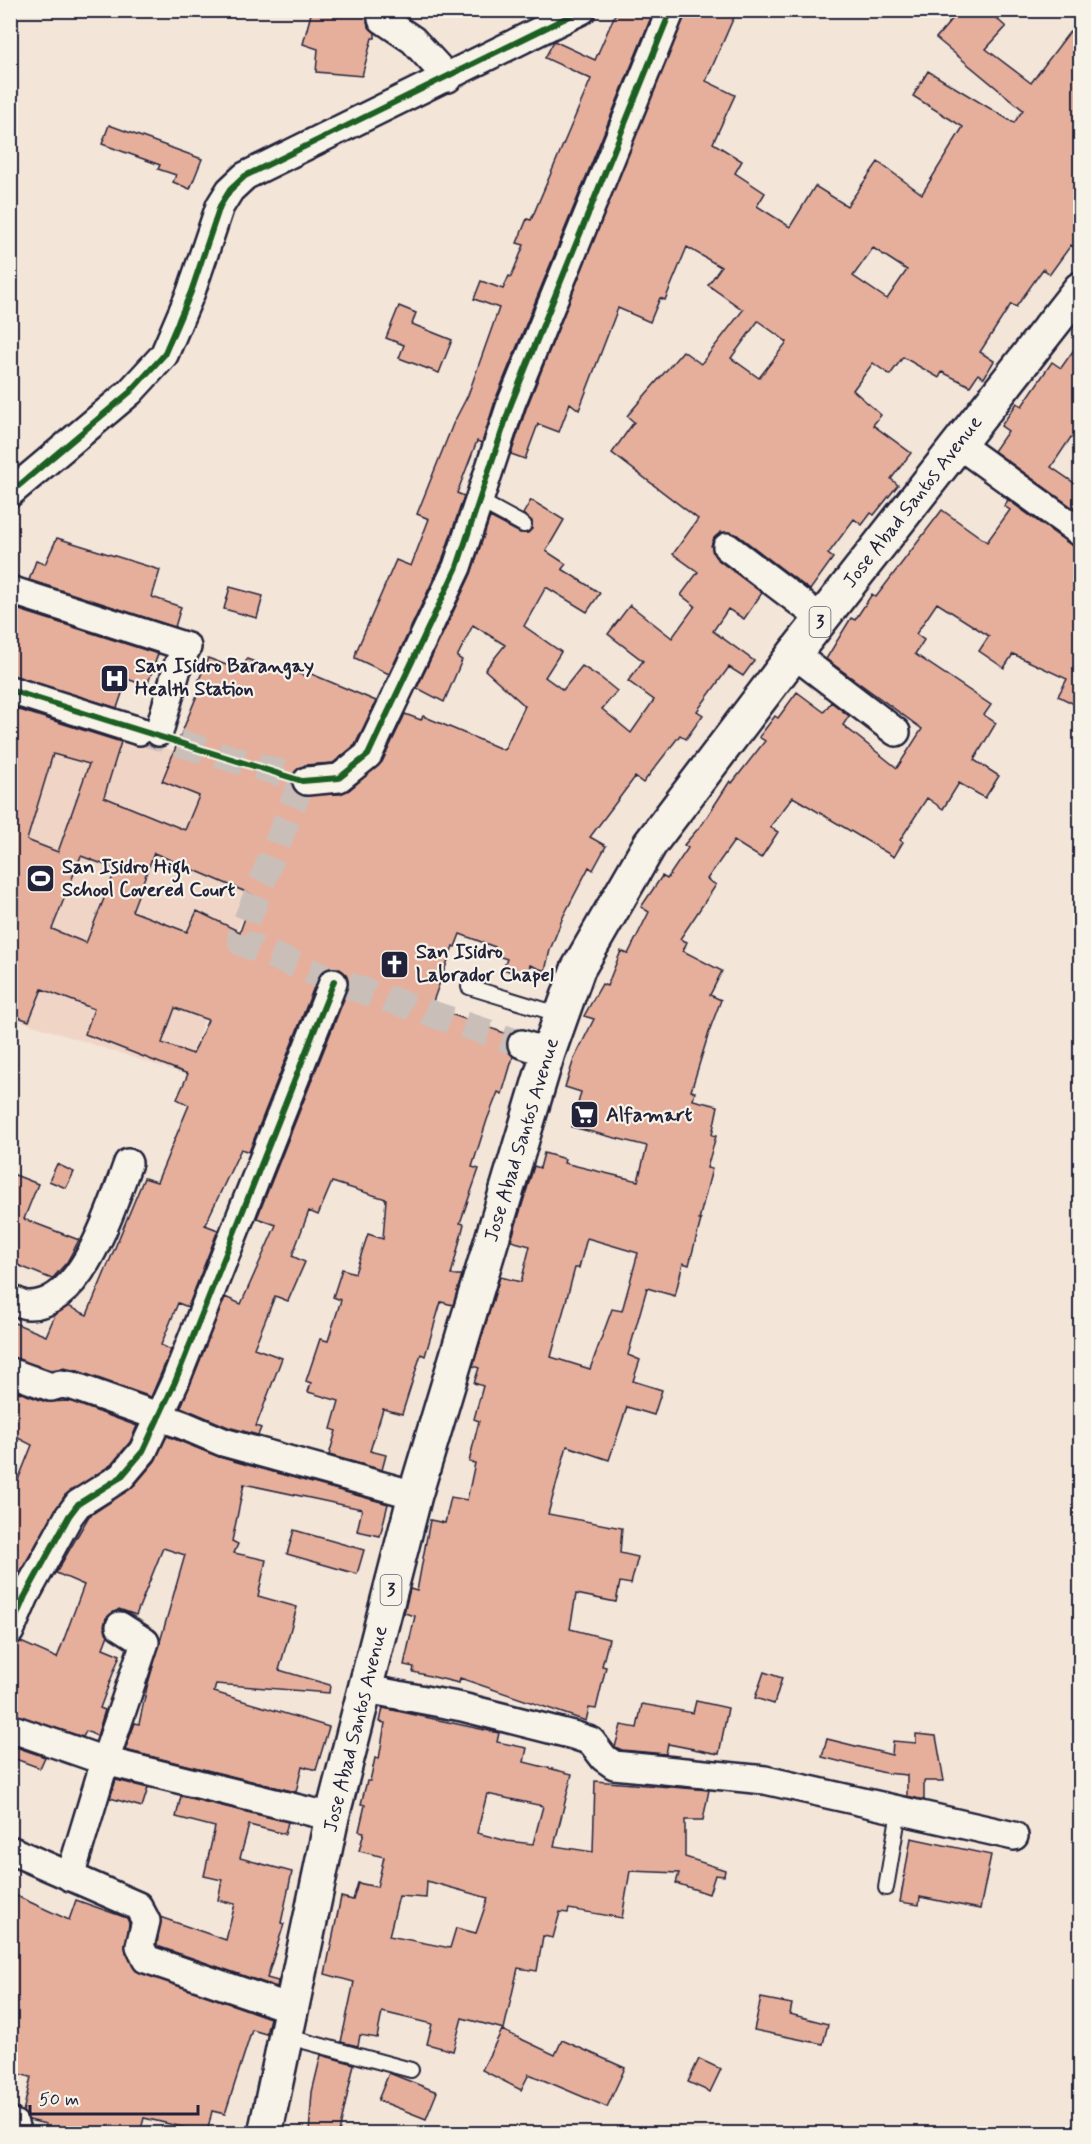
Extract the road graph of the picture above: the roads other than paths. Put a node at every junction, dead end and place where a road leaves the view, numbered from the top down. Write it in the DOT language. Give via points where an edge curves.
graph roads {
  1 [pos="582,10"];
  2 [pos="670,10"];
  3 [pos="382,19"];
  4 [pos="448,78"];
  5 [pos="1079,293"];
  6 [pos="958,444"];
  7 [pos="10,493"];
  8 [pos="478,500"];
  9 [pos="524,525"];
  10 [pos="1080,532"];
  11 [pos="727,547"];
  12 [pos="10,590"];
  13 [pos="822,619"];
  14 [pos="794,654"];
  15 [pos="10,690"];
  16 [pos="896,732"];
  17 [pos="307,781"];
  18 [pos="333,983"];
  19 [pos="469,987"];
  20 [pos="561,1015"];
  21 [pos="128,1164"];
  22 [pos="10,1299"];
  23 [pos="10,1372"];
  24 [pos="158,1416"];
  25 [pos="415,1495"];
  26 [pos="120,1626"];
  27 [pos="10,1631"];
  28 [pos="366,1689"];
  29 [pos="10,1728"];
  30 [pos="105,1761"];
  31 [pos="900,1811"];
  32 [pos="332,1817"];
  33 [pos="1014,1836"];
  34 [pos="10,1850"];
  35 [pos="70,1878"];
  36 [pos="886,1888"];
  37 [pos="287,2022"];
  38 [pos="411,2070"];
  39 [pos="265,2133"];
  1 -- 4 [label="street"];
  2 -- 8 [label="street" via="511,404"];
  3 -- 4 [label="street" via="413,40"];
  4 -- 7 [label="street" via="245,177 230,190 220,206 191,292 164,355 130,392"];
  5 -- 6 [label="highway, Jose Abad Santos Avenue / 3"];
  6 -- 10 [label="street"];
  6 -- 13 [label="highway, Jose Abad Santos Avenue / 3"];
  8 -- 9 [label="lane"];
  8 -- 17 [label="street" via="457,567 368,755 339,778"];
  11 -- 13 [label="street"];
  12 -- 15 [label="street" via="187,647 149,732"];
  13 -- 14 [label="highway, Jose Abad Santos Avenue / 3"];
  14 -- 16 [label="street"];
  14 -- 20 [label="highway, Jose Abad Santos Avenue / 3" via="650,844 596,934"];
  18 -- 24 [label="street" via="175,1382"];
  19 -- 20 [label="lane"];
  20 -- 25 [label="highway, Jose Abad Santos Avenue / 3" via="535,1049"];
  21 -- 22 [label="street" via="82,1271 43,1303 27,1306"];
  23 -- 24 [label="street" via="51,1387 72,1386"];
  24 -- 25 [label="street" via="223,1442"];
  24 -- 27 [label="street" via="133,1465 78,1504 69,1516"];
  25 -- 28 [label="highway, Jose Abad Santos Avenue / 3"];
  26 -- 30 [label="street" via="145,1642"];
  28 -- 31 [label="street" via="462,1707 573,1735 591,1741 614,1765 765,1780"];
  28 -- 32 [label="highway, Jose Abad Santos Avenue / 3"];
  29 -- 30 [label="street"];
  30 -- 32 [label="street"];
  30 -- 35 [label="street"];
  31 -- 33 [label="street"];
  31 -- 36 [label="lane"];
  32 -- 37 [label="highway, Jose Abad Santos Avenue / 3"];
  34 -- 35 [label="street"];
  35 -- 37 [label="street" via="138,1906 146,1920 140,1946 146,1959"];
  37 -- 38 [label="lane"];
  37 -- 39 [label="highway, Jose Abad Santos Avenue / 3"];
}
